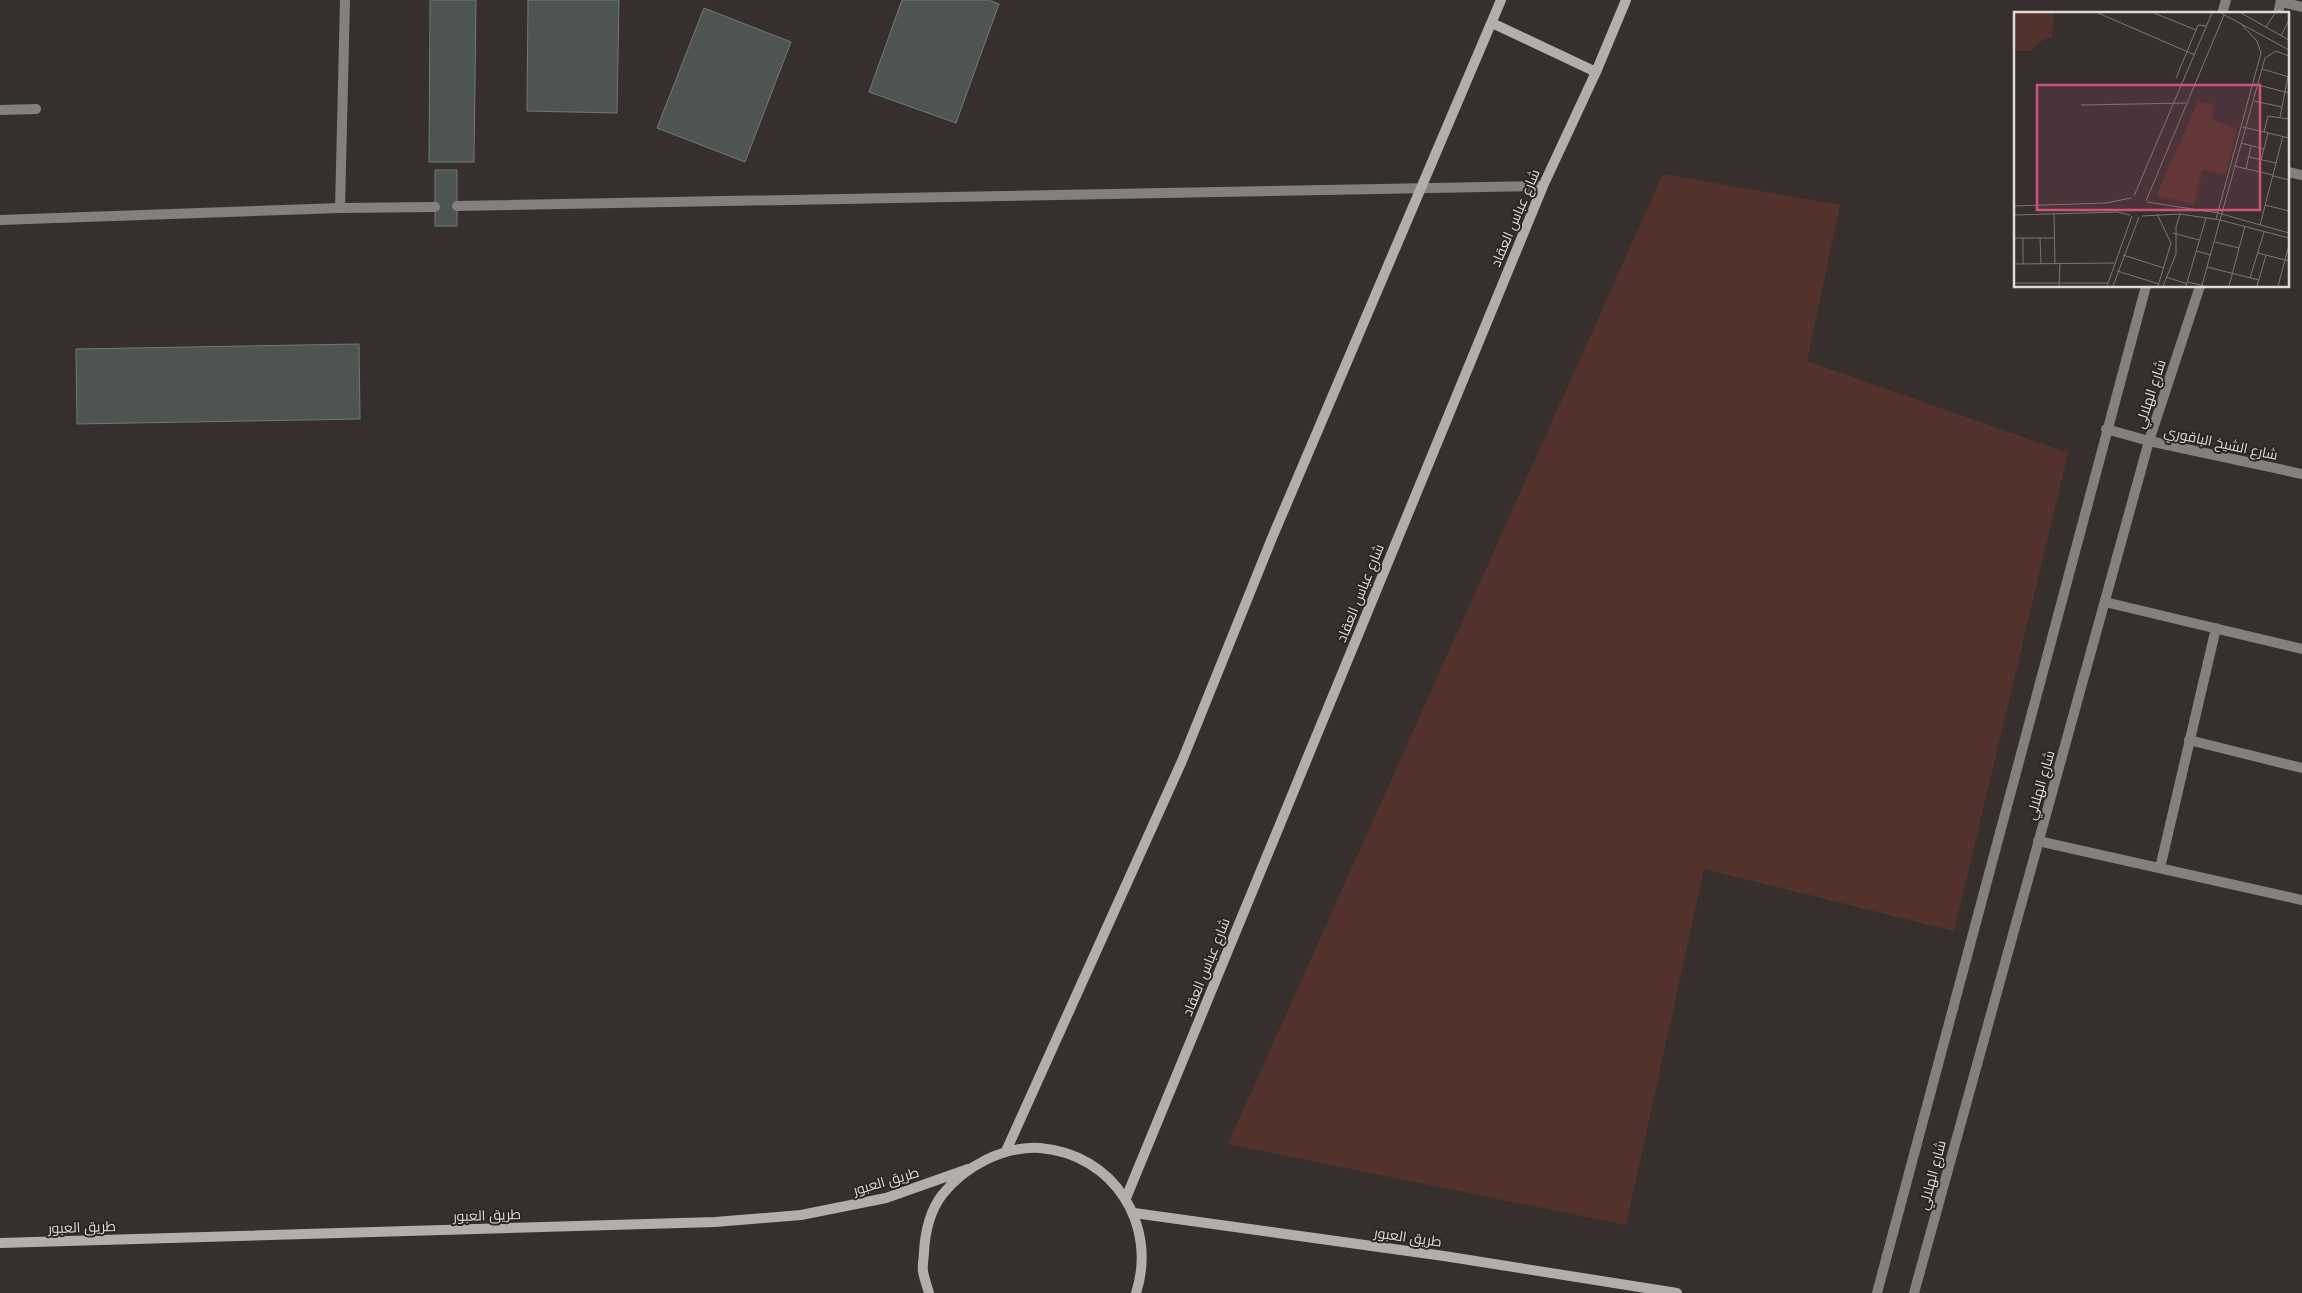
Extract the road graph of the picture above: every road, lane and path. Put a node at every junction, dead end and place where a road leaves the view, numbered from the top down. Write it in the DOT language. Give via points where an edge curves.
graph roads {
  1 [pos="345,0"];
  2 [pos="1501,0"];
  3 [pos="1626,0"];
  4 [pos="2281,1"];
  5 [pos="2302,7"];
  6 [pos="1492,23"];
  7 [pos="1596,72"];
  8 [pos="0,110"];
  9 [pos="36,110"];
  10 [pos="1543,186"];
  11 [pos="1422,188"];
  12 [pos="457,206"];
  13 [pos="435,207"];
  14 [pos="340,208"];
  15 [pos="0,220"];
  16 [pos="2145,288"];
  17 [pos="2199,288"];
  18 [pos="2106,429"];
  19 [pos="2149,441"];
  20 [pos="2302,474"];
  21 [pos="2104,602"];
  22 [pos="2216,628"];
  23 [pos="2302,649"];
  24 [pos="2189,740"];
  25 [pos="2302,768"];
  26 [pos="2038,840"];
  27 [pos="2160,868"];
  28 [pos="2302,900"];
  29 [pos="1006,1151"];
  30 [pos="968,1169"];
  31 [pos="1126,1198"];
  32 [pos="1134,1213"];
  33 [pos="0,1243"];
  34 [pos="930,1293"];
  35 [pos="1136,1293"];
  36 [pos="1677,1293"];
  37 [pos="1877,1293"];
  38 [pos="1914,1293"];
  1 -- 14 [label="street"];
  2 -- 6 [label="street"];
  3 -- 7 [label="street, شارع عباس العقاد"];
  4 -- 5 [label="street"];
  6 -- 7 [label="street"];
  6 -- 11 [label="street"];
  7 -- 10 [label="street, شارع عباس العقاد"];
  8 -- 9 [label="street"];
  10 -- 11 [label="street"];
  10 -- 31 [label="street, شارع عباس العقاد"];
  11 -- 12 [label="street"];
  11 -- 29 [label="street" via="1272,538 1182,761"];
  13 -- 14 [label="street"];
  14 -- 15 [label="street"];
  16 -- 18 [label="street, شارع الهلالي"];
  17 -- 19 [label="street, شارع الهلالي"];
  18 -- 19 [label="street, شارع الشيخ الباقوري"];
  18 -- 37 [label="street, شارع الهلالي"];
  19 -- 20 [label="street, شارع الشيخ الباقوري"];
  19 -- 21 [label="street, شارع الهلالي"];
  21 -- 22 [label="street"];
  21 -- 26 [label="street, شارع الهلالي"];
  22 -- 23 [label="street"];
  22 -- 24 [label="street"];
  24 -- 25 [label="street"];
  24 -- 27 [label="street"];
  26 -- 27 [label="street"];
  26 -- 38 [label="street, شارع الهلالي"];
  27 -- 28 [label="street"];
  29 -- 30 [label="street"];
  29 -- 31 [label="street" via="1040,1148 1074,1156 1103,1173"];
  30 -- 33 [label="street, طريق العبور" via="886,1198 801,1215 715,1222"];
  30 -- 34 [label="street" via="941,1196 926,1232 923,1271"];
  31 -- 32 [label="street"];
  32 -- 35 [label="street" via="1143,1244 1142,1277"];
  32 -- 36 [label="street, طريق العبور" via="1444,1256"];
}
